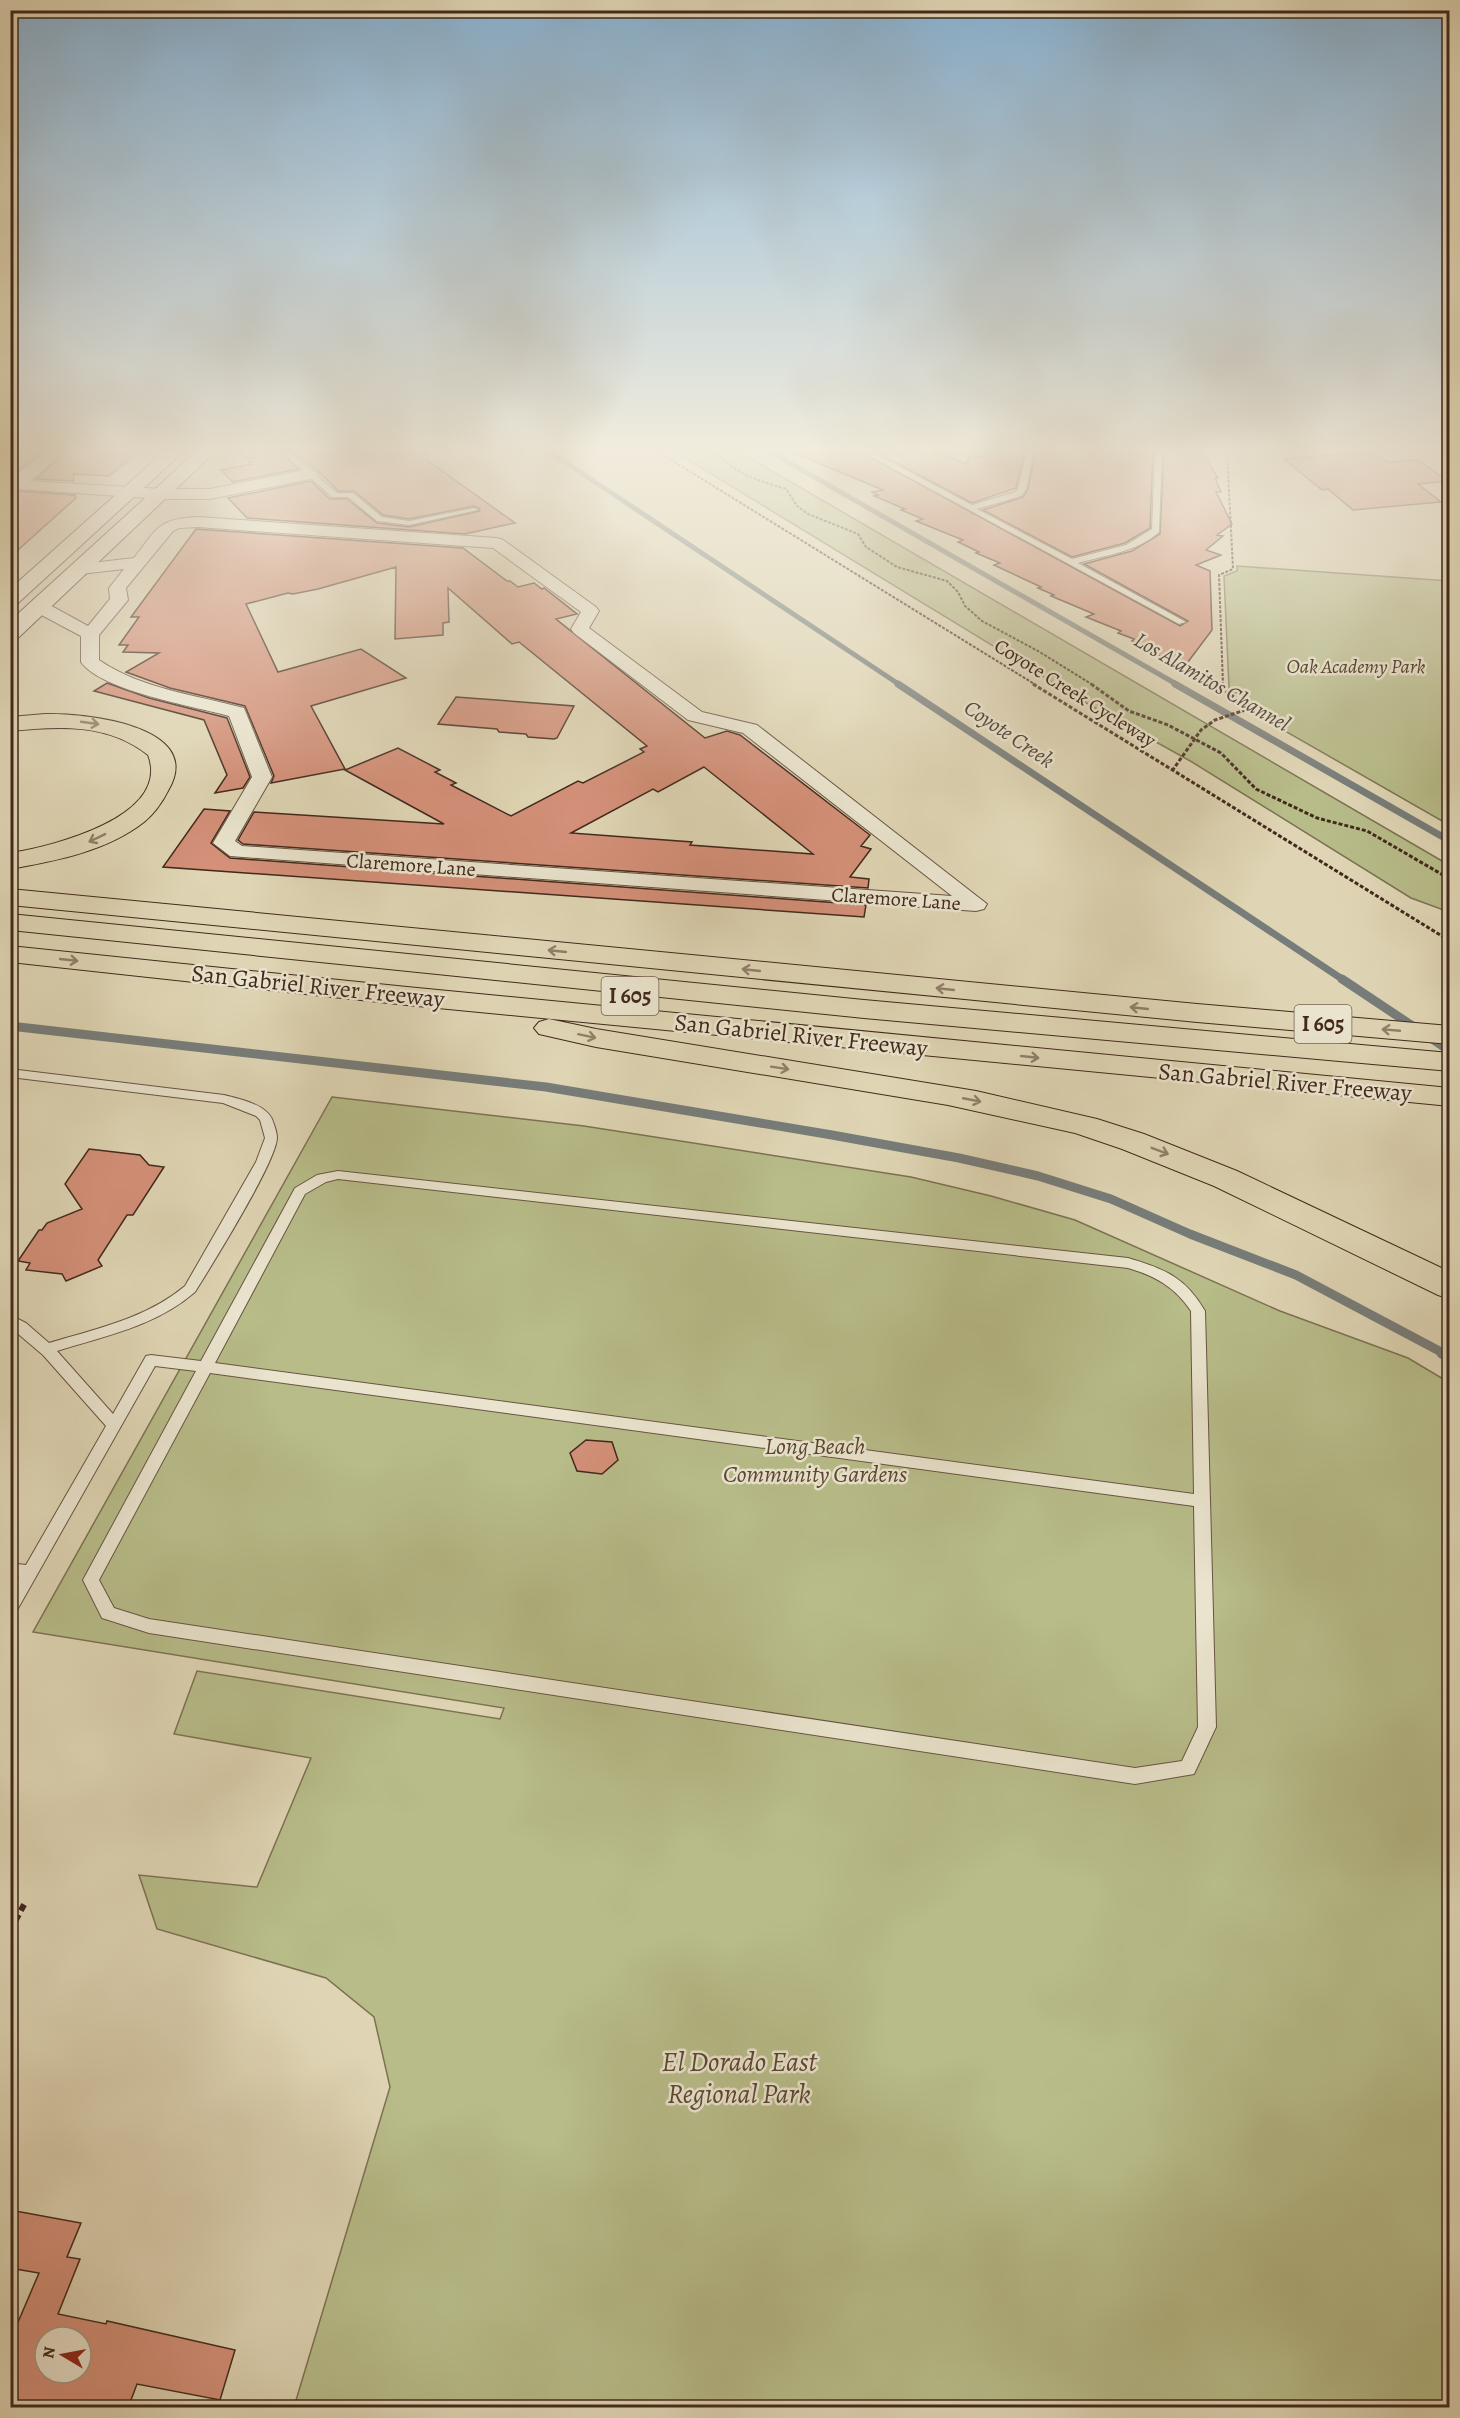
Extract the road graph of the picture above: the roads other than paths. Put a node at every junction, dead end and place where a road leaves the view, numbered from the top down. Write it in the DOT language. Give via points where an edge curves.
graph roads {
  1 [pos="51,563"];
  2 [pos="87,563"];
  3 [pos="131,563"];
  4 [pos="137,563"];
  5 [pos="524,563"];
  6 [pos="1074,563"];
  7 [pos="80,569"];
  8 [pos="10,600"];
  9 [pos="39,607"];
  10 [pos="1182,622"];
  11 [pos="10,633"];
  12 [pos="90,634"];
  13 [pos="10,716"];
  14 [pos="46,720"];
  15 [pos="10,724"];
  16 [pos="10,861"];
  17 [pos="10,897"];
  18 [pos="10,922"];
  19 [pos="10,932"];
  20 [pos="10,954"];
  21 [pos="407,996"];
  22 [pos="1449,1035"];
  23 [pos="1243,1050"];
  24 [pos="1449,1062"];
  25 [pos="10,1073"];
  26 [pos="1449,1074"];
  27 [pos="1449,1097"];
  28 [pos="1449,1287"];
  29 [pos="10,1320"];
  30 [pos="46,1349"];
  31 [pos="205,1368"];
  32 [pos="114,1425"];
  33 [pos="1202,1501"];
  34 [pos="10,1569"];
  35 [pos="31,1572"];
  36 [pos="10,1607"];
  1 -- 8 [label="main road"];
  2 -- 7 [label="main road"];
  3 -- 7 [label="street"];
  4 -- 12 [label="street, Claremore Lane" via="117,588 120,600"];
  5 -- 12 [label="street, Claremore Lane" via="590,611 580,629 695,717 750,729 976,904 237,852 224,843 261,777 237,712 102,673 90,662"];
  6 -- 10 [label="lane"];
  7 -- 9 [label="main road"];
  9 -- 11 [label="main road"];
  9 -- 12 [label="street"];
  13 -- 14 [label="highway"];
  14 -- 15 [label="highway"];
  14 -- 16 [label="highway, one-way" via="87,722 139,737 158,751 165,771 156,796 130,820 94,840 40,857"];
  22 -- 17 [label="highway, I 605, one-way"];
  18 -- 23 [label="highway, I 605"];
  19 -- 23 [label="highway, I 605"];
  20 -- 21 [label="highway, San Gabriel River Freeway / I 605, one-way"];
  21 -- 27 [label="highway, San Gabriel River Freeway / I 605, one-way"];
  21 -- 28 [label="highway, one-way" via="596,1038 955,1096 1088,1127 1162,1152 1248,1190"];
  23 -- 24 [label="highway, I 605"];
  23 -- 26 [label="highway, I 605"];
  25 -- 30 [label="lane" via="224,1099 260,1113 266,1119 271,1138 263,1162 182,1298 161,1311"];
  29 -- 30 [label="lane" via="19,1323"];
  30 -- 32 [label="lane"];
  31 -- 32 [label="lane" via="152,1360"];
  31 -- 33 [label="lane"];
  31 -- 33 [label="lane" via="300,1191 322,1178 338,1175 1128,1263 1164,1274 1186,1291 1198,1311"];
  31 -- 33 [label="lane" via="91,1580 108,1613 149,1626 1135,1776 1188,1768 1206,1727"];
  32 -- 35 [label="lane"];
  34 -- 35 [label="lane"];
  35 -- 36 [label="lane"];
}
